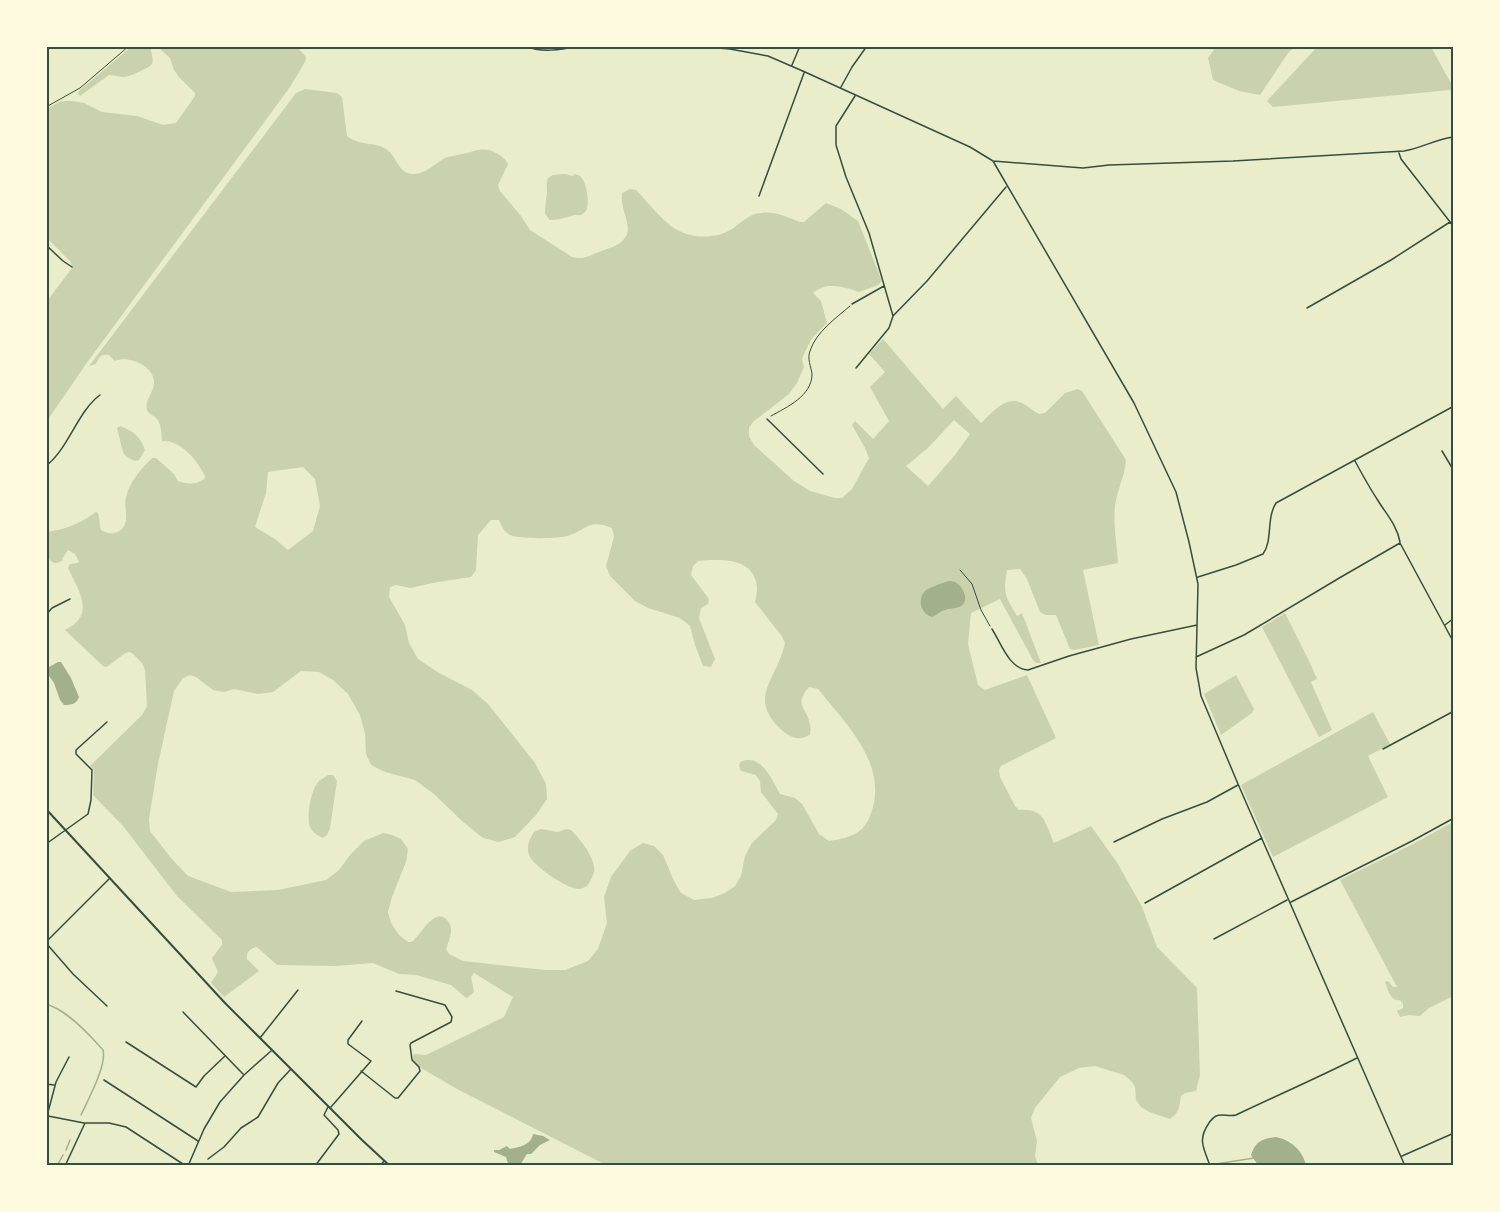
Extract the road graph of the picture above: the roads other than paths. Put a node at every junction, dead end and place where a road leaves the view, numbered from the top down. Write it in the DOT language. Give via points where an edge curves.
graph roads {
  1 [pos="525,46"];
  2 [pos="552,46"];
  3 [pos="577,46"];
  4 [pos="694,46"];
  5 [pos="800,46"];
  6 [pos="867,46"];
  7 [pos="729,48"];
  8 [pos="551,50"];
  9 [pos="792,66"];
  10 [pos="805,72"];
  11 [pos="841,88"];
  12 [pos="855,95"];
  13 [pos="1454,137"];
  14 [pos="1399,152"];
  15 [pos="993,161"];
  16 [pos="1007,187"];
  17 [pos="759,196"];
  18 [pos="1450,222"];
  19 [pos="1454,227"];
  20 [pos="46,245"];
  21 [pos="72,267"];
  22 [pos="884,286"];
  23 [pos="852,304"];
  24 [pos="1307,308"];
  25 [pos="893,316"];
  26 [pos="856,368"];
  27 [pos="100,395"];
  28 [pos="1454,406"];
  29 [pos="767,419"];
  30 [pos="1442,451"];
  31 [pos="1355,461"];
  32 [pos="46,466"];
  33 [pos="1454,471"];
  34 [pos="823,474"];
  35 [pos="1400,543"];
  36 [pos="1197,578"];
  37 [pos="70,599"];
  38 [pos="46,615"];
  39 [pos="1454,618"];
  40 [pos="1198,624"];
  41 [pos="1444,626"];
  42 [pos="992,629"];
  43 [pos="1454,643"];
  44 [pos="1197,657"];
  45 [pos="1454,711"];
  46 [pos="107,722"];
  47 [pos="1383,749"];
  48 [pos="1239,785"];
  49 [pos="46,809"];
  50 [pos="1454,818"];
  51 [pos="66,830"];
  52 [pos="1262,838"];
  53 [pos="1114,842"];
  54 [pos="46,844"];
  55 [pos="110,878"];
  56 [pos="1288,899"];
  57 [pos="1145,903"];
  58 [pos="1290,903"];
  59 [pos="1214,939"];
  60 [pos="46,943"];
  61 [pos="298,990"];
  62 [pos="396,991"];
  63 [pos="107,1006"];
  64 [pos="183,1012"];
  65 [pos="362,1021"];
  66 [pos="260,1038"];
  67 [pos="126,1042"];
  68 [pos="272,1050"];
  69 [pos="225,1056"];
  70 [pos="69,1057"];
  71 [pos="1357,1057"];
  72 [pos="291,1069"];
  73 [pos="362,1071"];
  74 [pos="244,1075"];
  75 [pos="104,1080"];
  76 [pos="46,1084"];
  77 [pos="55,1085"];
  78 [pos="329,1107"];
  79 [pos="47,1116"];
  80 [pos="85,1123"];
  81 [pos="1454,1133"];
  82 [pos="199,1141"];
  83 [pos="1401,1156"];
  84 [pos="208,1159"];
  85 [pos="384,1161"];
  86 [pos="65,1166"];
  87 [pos="187,1166"];
  88 [pos="315,1166"];
  89 [pos="380,1166"];
  90 [pos="390,1166"];
  91 [pos="1210,1166"];
  92 [pos="1405,1166"];
  1 -- 8 [label="street"];
  2 -- 8 [label="street"];
  3 -- 8 [label="street"];
  4 -- 7 [label="street"];
  5 -- 9 [label="street"];
  6 -- 11 [label="street"];
  7 -- 9 [label="street"];
  9 -- 10 [label="street"];
  10 -- 11 [label="street"];
  10 -- 17 [label="street"];
  11 -- 12 [label="street"];
  12 -- 15 [label="street"];
  12 -- 22 [label="street" via="836,126 836,145"];
  13 -- 14 [label="street"];
  14 -- 15 [label="street" via="1083,168"];
  14 -- 18 [label="street"];
  15 -- 16 [label="street"];
  16 -- 25 [label="street"];
  16 -- 36 [label="street" via="1134,403 1176,492"];
  18 -- 19 [label="street"];
  18 -- 24 [label="street"];
  20 -- 21 [label="street"];
  22 -- 23 [label="street"];
  22 -- 25 [label="street"];
  25 -- 26 [label="street" via="889,328"];
  27 -- 32 [label="street" via="56,458"];
  28 -- 31 [label="street"];
  29 -- 34 [label="street"];
  30 -- 33 [label="street"];
  31 -- 35 [label="street" via="1387,512"];
  31 -- 36 [label="street" via="1276,503 1263,554"];
  35 -- 41 [label="street"];
  35 -- 44 [label="street" via="1244,635"];
  36 -- 40 [label="street"];
  37 -- 38 [label="street"];
  39 -- 41 [label="street"];
  40 -- 42 [label="street" via="1130,639 1028,670 1013,664"];
  40 -- 44 [label="street"];
  41 -- 43 [label="street"];
  44 -- 48 [label="street" via="1201,696"];
  45 -- 47 [label="street"];
  46 -- 51 [label="street" via="76,750 92,770 91,800 87,816"];
  48 -- 52 [label="street"];
  48 -- 53 [label="street"];
  49 -- 51 [label="main road"];
  50 -- 58 [label="street"];
  51 -- 54 [label="street"];
  51 -- 55 [label="main road"];
  52 -- 56 [label="street"];
  52 -- 57 [label="street"];
  55 -- 60 [label="street"];
  55 -- 66 [label="main road"];
  56 -- 58 [label="street"];
  56 -- 59 [label="street"];
  58 -- 71 [label="street"];
  60 -- 63 [label="street"];
  61 -- 66 [label="street"];
  62 -- 73 [label="street" via="445,1005 451,1022 411,1043 412,1060 420,1071 398,1098"];
  64 -- 69 [label="street"];
  65 -- 73 [label="street" via="348,1044 371,1062"];
  66 -- 68 [label="main road"];
  67 -- 69 [label="street" via="196,1088"];
  68 -- 72 [label="main road"];
  68 -- 74 [label="street"];
  69 -- 74 [label="street"];
  70 -- 77 [label="street"];
  71 -- 83 [label="street"];
  71 -- 91 [label="street" via="1236,1115 1216,1116 1201,1139"];
  72 -- 78 [label="main road"];
  72 -- 84 [label="street" via="258,1117"];
  73 -- 78 [label="street"];
  74 -- 82 [label="street" via="220,1102"];
  75 -- 82 [label="street"];
  76 -- 77 [label="street"];
  77 -- 79 [label="street"];
  78 -- 85 [label="main road"];
  78 -- 88 [label="street" via="324,1115 339,1134"];
  79 -- 80 [label="street"];
  80 -- 86 [label="street"];
  80 -- 87 [label="street" via="126,1127"];
  81 -- 83 [label="street"];
  82 -- 87 [label="street"];
  83 -- 92 [label="street"];
  85 -- 89 [label="street"];
  85 -- 90 [label="main road"];
}
